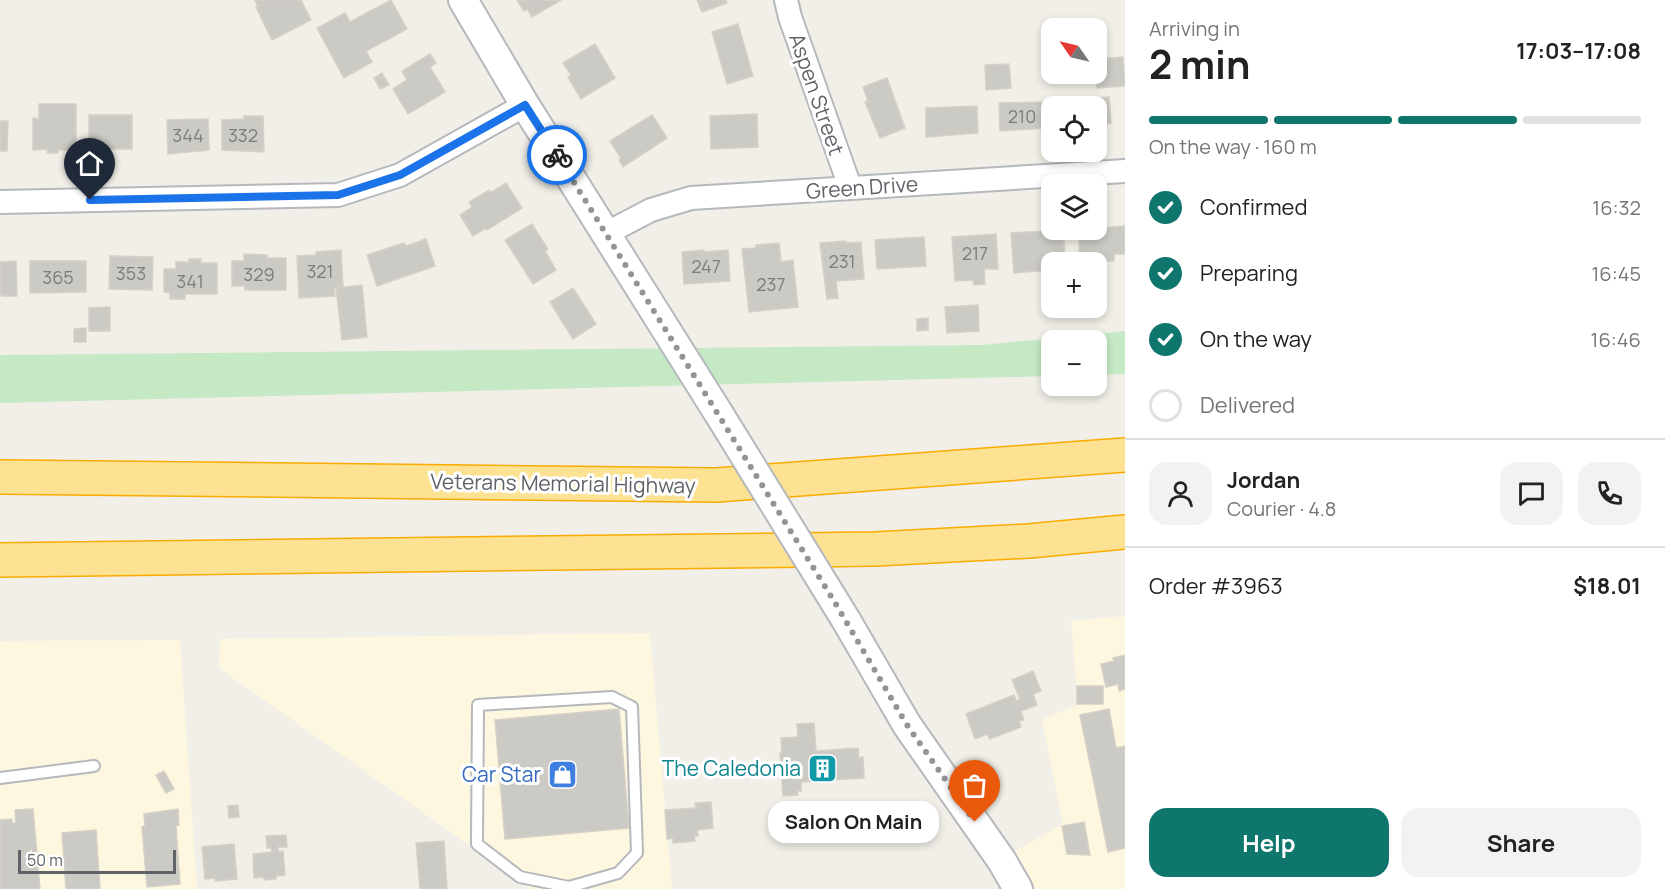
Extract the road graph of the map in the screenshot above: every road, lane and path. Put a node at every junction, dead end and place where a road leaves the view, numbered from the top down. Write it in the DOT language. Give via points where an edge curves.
graph roads {
  1 [pos="463,0"];
  2 [pos="786,0"];
  3 [pos="525,105"];
  4 [pos="1125,171"];
  5 [pos="850,187"];
  6 [pos="0,202"];
  7 [pos="607,233"];
  8 [pos="1125,455"];
  9 [pos="0,477"];
  10 [pos="1125,532"];
  11 [pos="0,560"];
  12 [pos="94,766"];
  13 [pos="0,778"];
  14 [pos="1002,861"];
  15 [pos="569,888"];
  16 [pos="996,889"];
  17 [pos="1018,889"];
  1 -- 3 [label="street"];
  2 -- 5 [label="street, Aspen Street"];
  3 -- 6 [label="street" via="400,175 338,195"];
  3 -- 7 [label="street"];
  4 -- 5 [label="street, Green Drive"];
  5 -- 7 [label="street, Green Drive" via="691,198 651,210"];
  7 -- 14 [label="street, bridge" via="907,725"];
  8 -- 9 [label="highway, Veterans Memorial Highway" via="716,485"];
  10 -- 11 [label="highway" via="875,549"];
  12 -- 13 [label="lane"];
  14 -- 16 [label="street"];
  14 -- 17 [label="street"];
  15 -- 15 [label="lane" via="618,873 637,853 632,707 612,697 478,705 477,844 520,878"];
}
